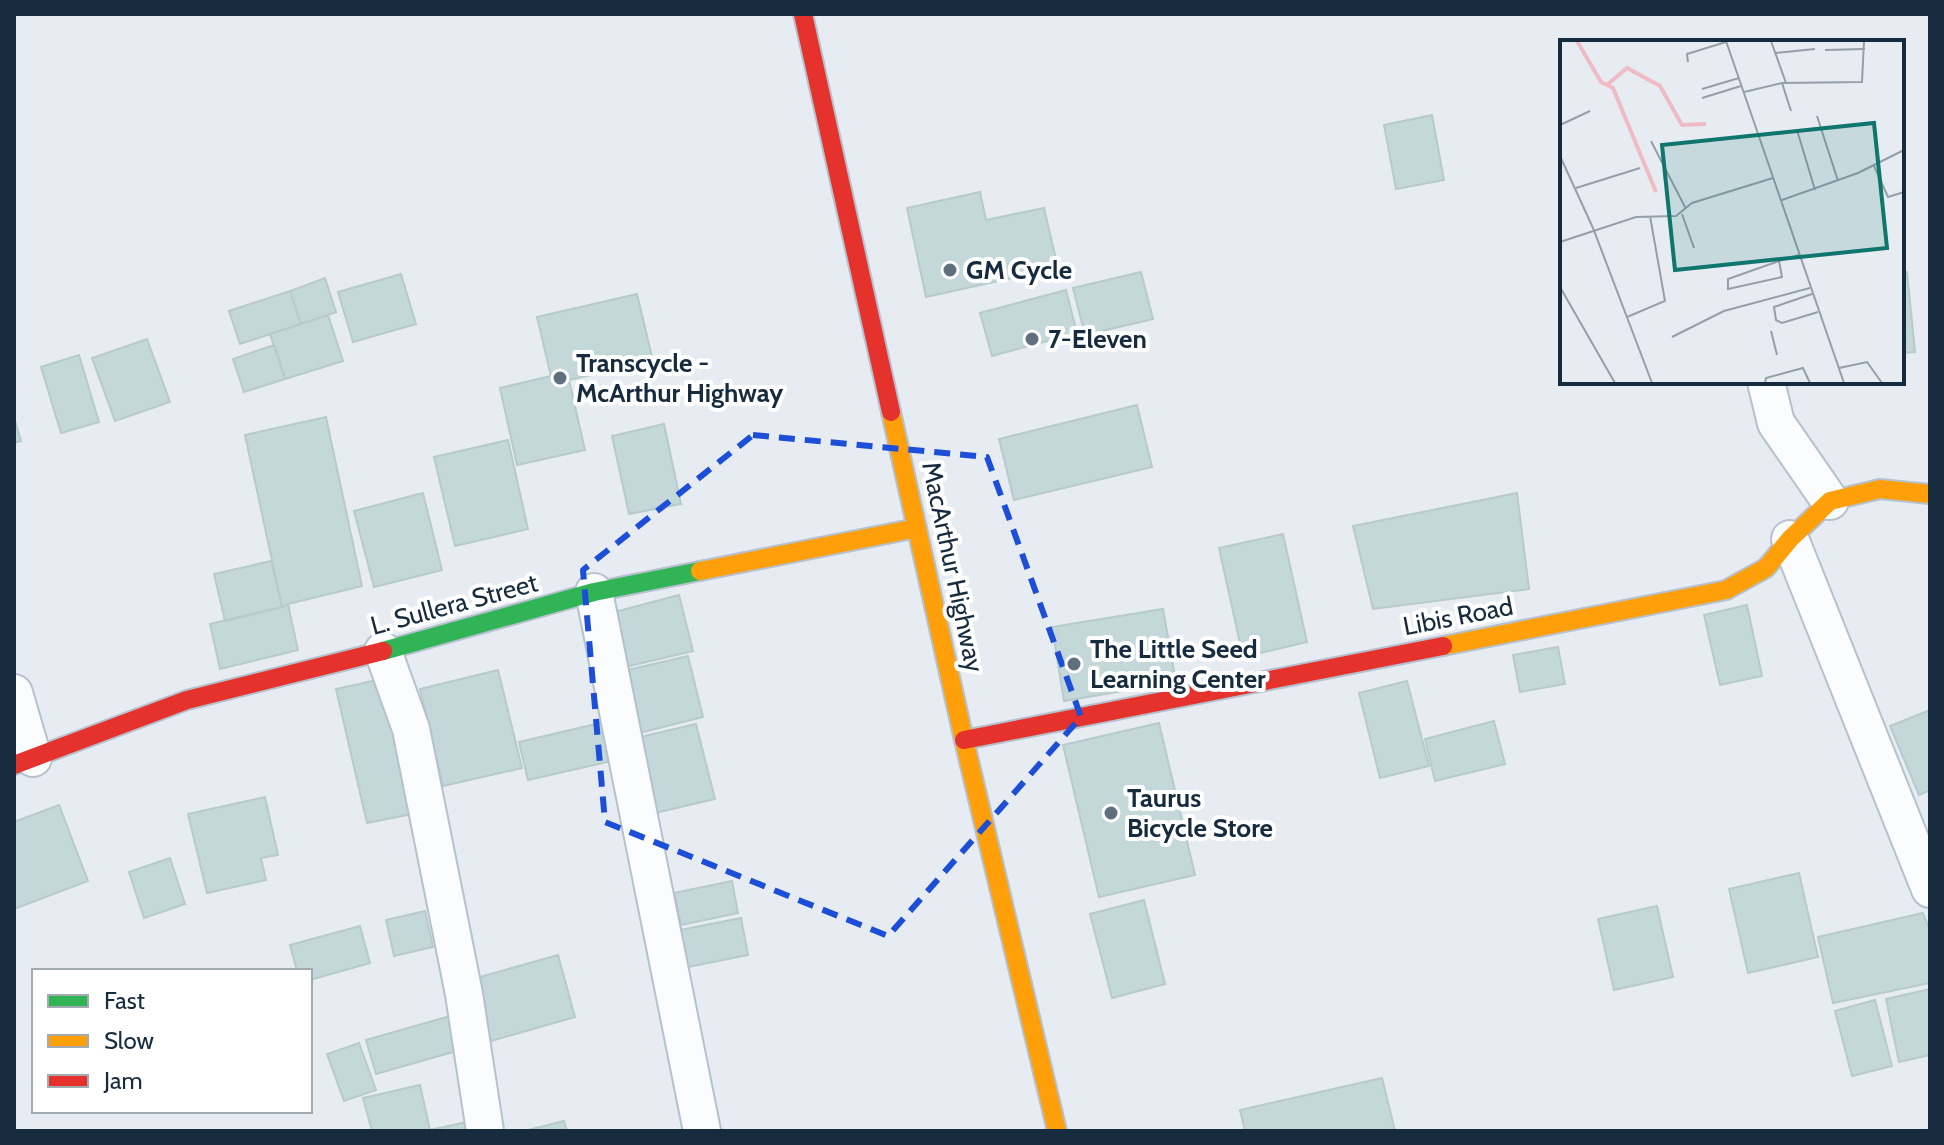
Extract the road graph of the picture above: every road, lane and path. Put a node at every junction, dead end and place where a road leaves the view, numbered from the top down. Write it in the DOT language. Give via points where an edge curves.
graph roads {
  1 [pos="809,15"];
  2 [pos="1766,384"];
  3 [pos="1930,494"];
  4 [pos="1830,501"];
  5 [pos="917,528"];
  6 [pos="1790,539"];
  7 [pos="594,592"];
  8 [pos="383,651"];
  9 [pos="14,693"];
  10 [pos="964,740"];
  11 [pos="24,761"];
  12 [pos="1930,889"];
  13 [pos="485,1131"];
  14 [pos="702,1131"];
  15 [pos="1057,1131"];
  1 -- 5 [label="main road, MacArthur Highway"];
  2 -- 4 [label="street" via="1776,423"];
  3 -- 4 [label="main road" via="1880,489"];
  4 -- 6 [label="main road, Libis Road"];
  5 -- 7 [label="main road, L. Sullera Street"];
  5 -- 10 [label="main road, MacArthur Highway"];
  6 -- 10 [label="main road, Libis Road" via="1766,568 1726,590"];
  6 -- 12 [label="street"];
  7 -- 8 [label="main road, L. Sullera Street"];
  7 -- 14 [label="street"];
  8 -- 11 [label="main road, L. Sullera Street" via="187,700"];
  8 -- 13 [label="street" via="411,729 464,994"];
  9 -- 11 [label="street"];
  10 -- 15 [label="main road, MacArthur Highway"];
}
